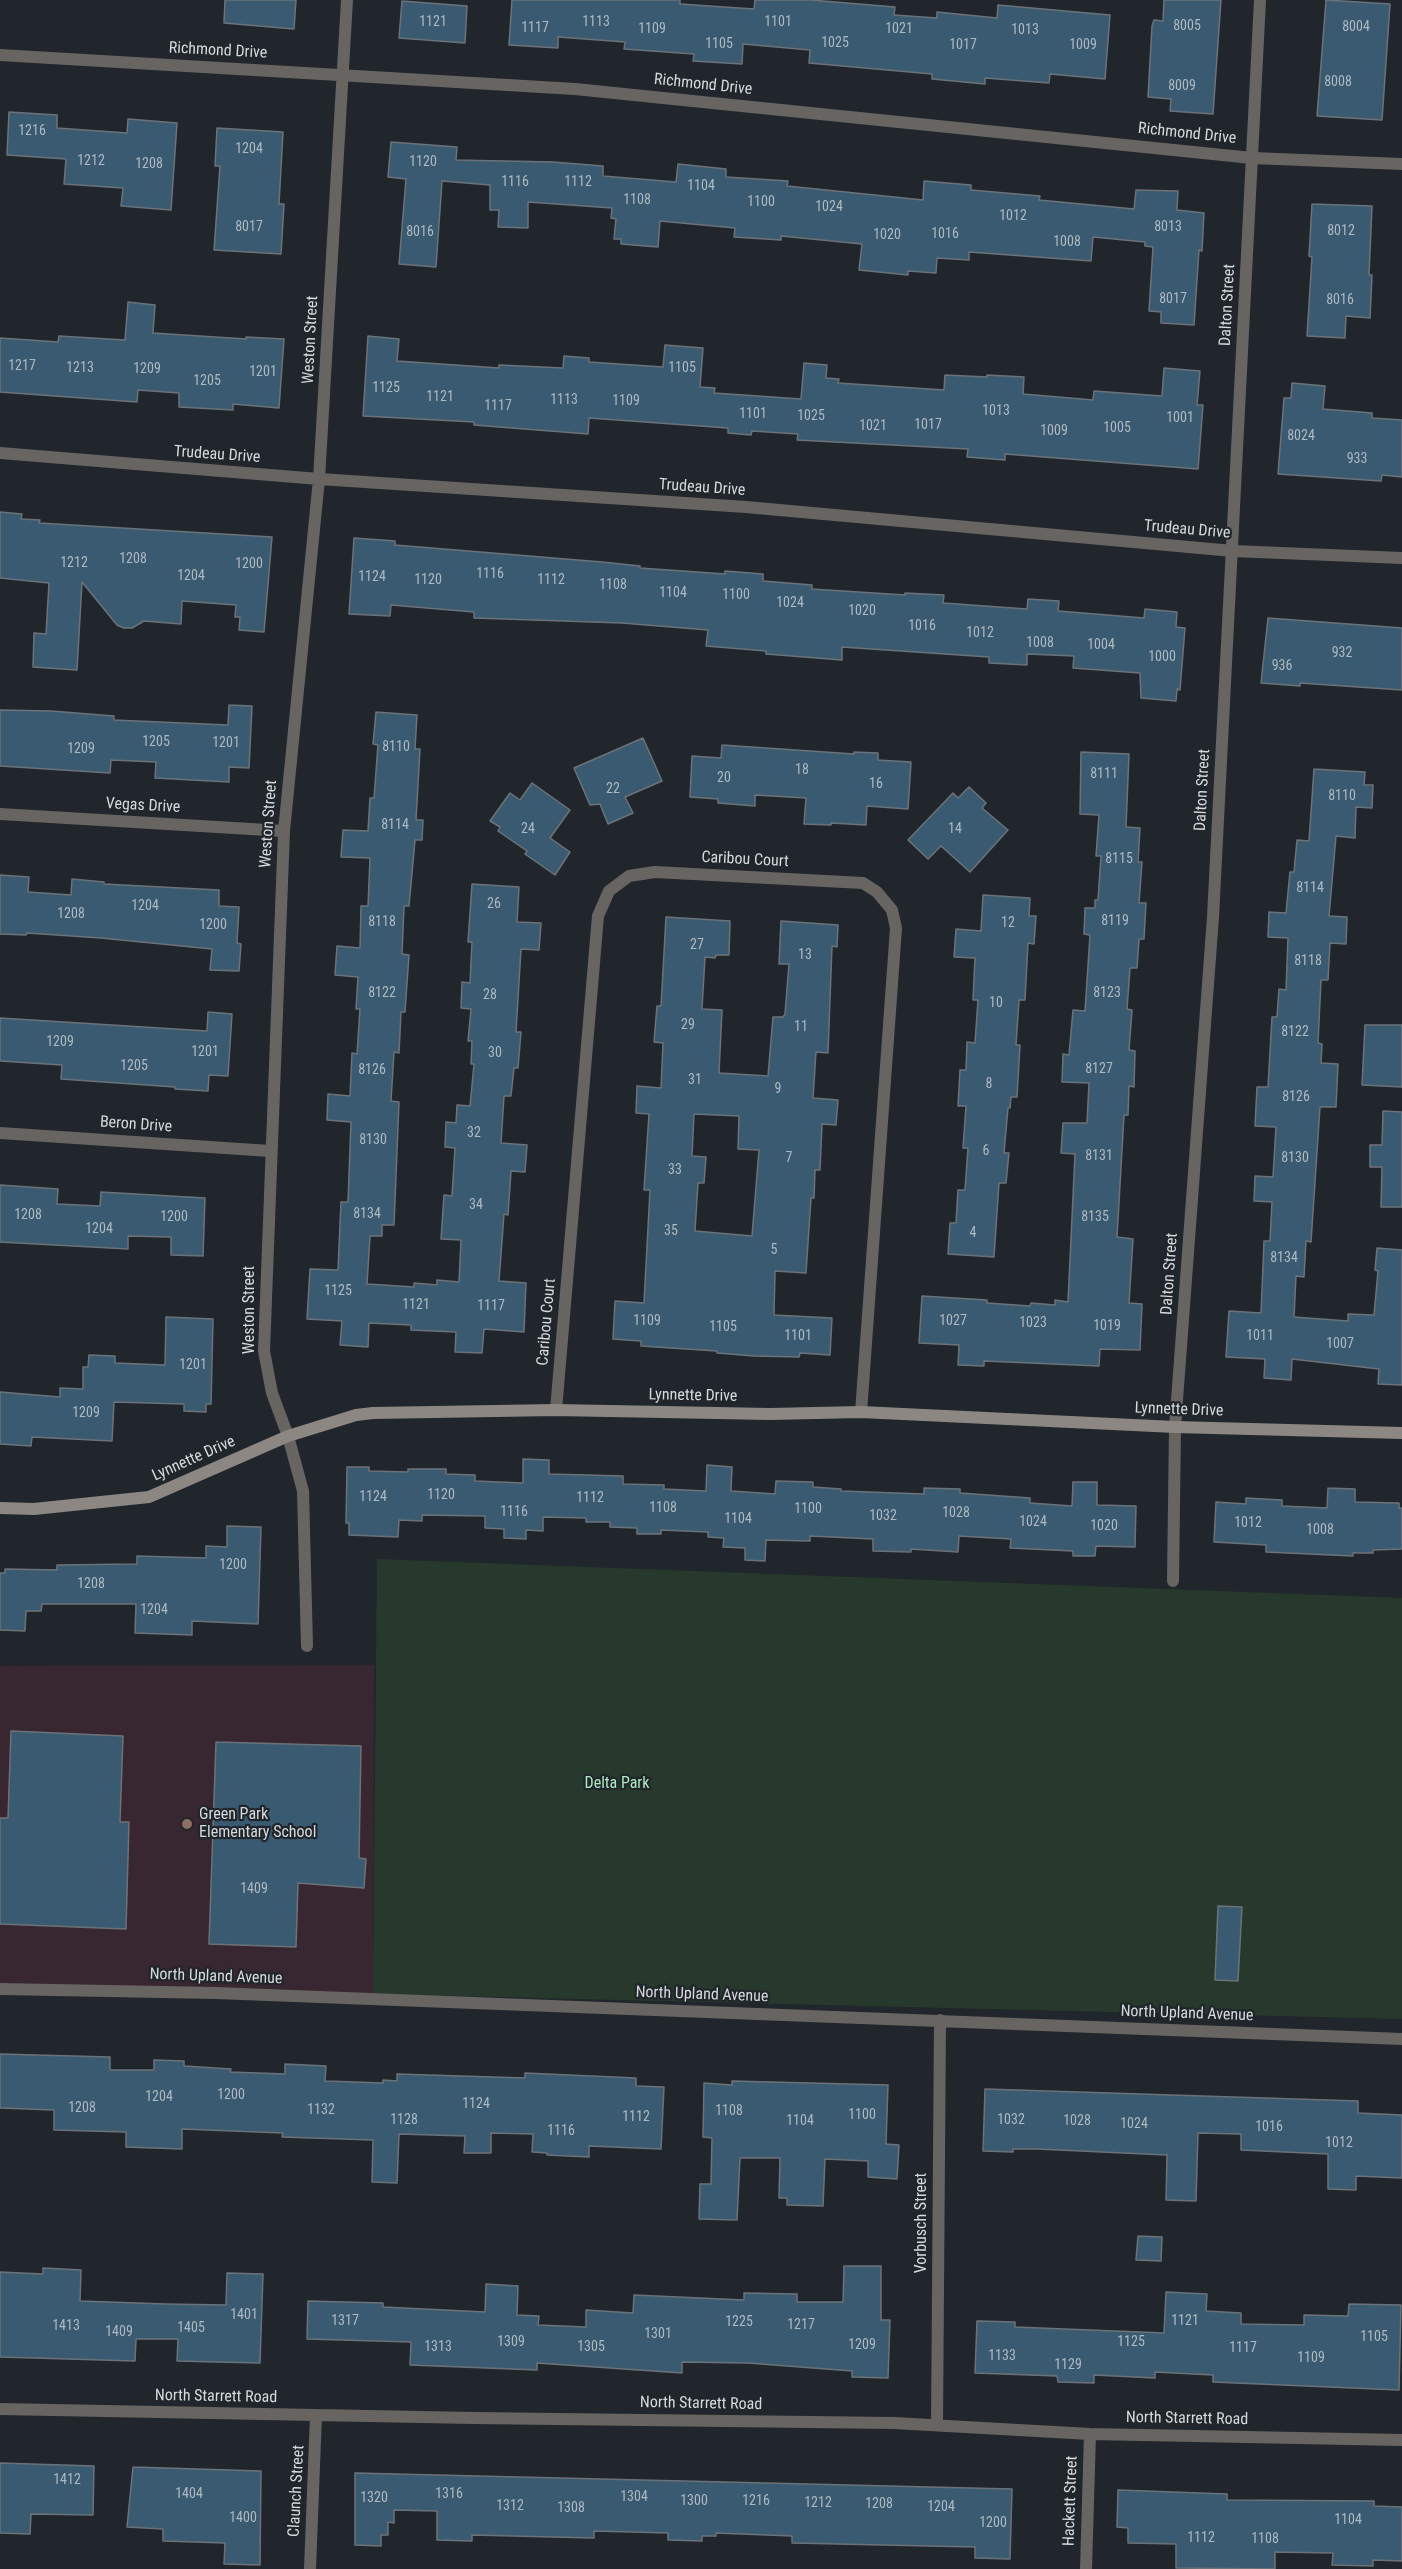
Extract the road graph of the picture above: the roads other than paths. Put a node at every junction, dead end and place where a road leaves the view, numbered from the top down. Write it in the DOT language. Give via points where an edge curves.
graph roads {
  1 [pos="347,0"];
  2 [pos="1260,0"];
  3 [pos="0,55"];
  4 [pos="343,74"];
  5 [pos="1252,158"];
  6 [pos="1402,165"];
  7 [pos="0,453"];
  8 [pos="319,479"];
  9 [pos="1233,551"];
  10 [pos="1402,558"];
  11 [pos="0,814"];
  12 [pos="284,831"];
  13 [pos="0,1133"];
  14 [pos="270,1151"];
  15 [pos="556,1410"];
  16 [pos="861,1412"];
  17 [pos="1175,1427"];
  18 [pos="1402,1433"];
  19 [pos="288,1436"];
  20 [pos="0,1508"];
  21 [pos="1173,1581"];
  22 [pos="307,1646"];
  23 [pos="0,1989"];
  24 [pos="940,2020"];
  25 [pos="1402,2038"];
  26 [pos="0,2409"];
  27 [pos="316,2415"];
  28 [pos="937,2425"];
  29 [pos="1090,2434"];
  30 [pos="1402,2440"];
  31 [pos="310,2569"];
  32 [pos="1086,2569"];
  1 -- 4 [label="street, Weston Street"];
  2 -- 5 [label="street, Dalton Street"];
  3 -- 4 [label="street, Richmond Drive"];
  4 -- 5 [label="street, Richmond Drive" via="575,88"];
  4 -- 8 [label="street, Weston Street"];
  5 -- 6 [label="street, Richmond Drive"];
  5 -- 9 [label="street, Dalton Street"];
  7 -- 8 [label="street, Trudeau Drive"];
  8 -- 9 [label="street, Trudeau Drive" via="746,507"];
  8 -- 12 [label="street, Weston Street"];
  9 -- 10 [label="street, Trudeau Drive"];
  9 -- 17 [label="street, Dalton Street" via="1213,918"];
  11 -- 12 [label="street, Vegas Drive"];
  12 -- 14 [label="street, Weston Street"];
  13 -- 14 [label="street, Beron Drive"];
  14 -- 19 [label="street, Weston Street" via="264,1351 272,1393"];
  15 -- 16 [label="street, Lynnette Drive"];
  15 -- 16 [label="street, Caribou Court" via="598,916 609,891 629,876 655,872 863,883 892,910 896,928"];
  15 -- 19 [label="street, Lynnette Drive" via="373,1413"];
  16 -- 17 [label="street, Lynnette Drive"];
  17 -- 18 [label="street, Lynnette Drive"];
  17 -- 21 [label="street, Dalton Street"];
  19 -- 20 [label="street, Lynnette Drive" via="149,1497 34,1509"];
  19 -- 22 [label="street, Weston Street" via="303,1491"];
  23 -- 24 [label="street, North Upland Avenue" via="216,1993"];
  24 -- 25 [label="street, North Upland Avenue"];
  24 -- 28 [label="street, Vorbusch Street"];
  26 -- 27 [label="street, North Starrett Road"];
  27 -- 28 [label="street, North Starrett Road"];
  27 -- 31 [label="street, Claunch Street"];
  28 -- 29 [label="street, North Starrett Road"];
  29 -- 30 [label="street, North Starrett Road"];
  29 -- 32 [label="street, Hackett Street"];
}
